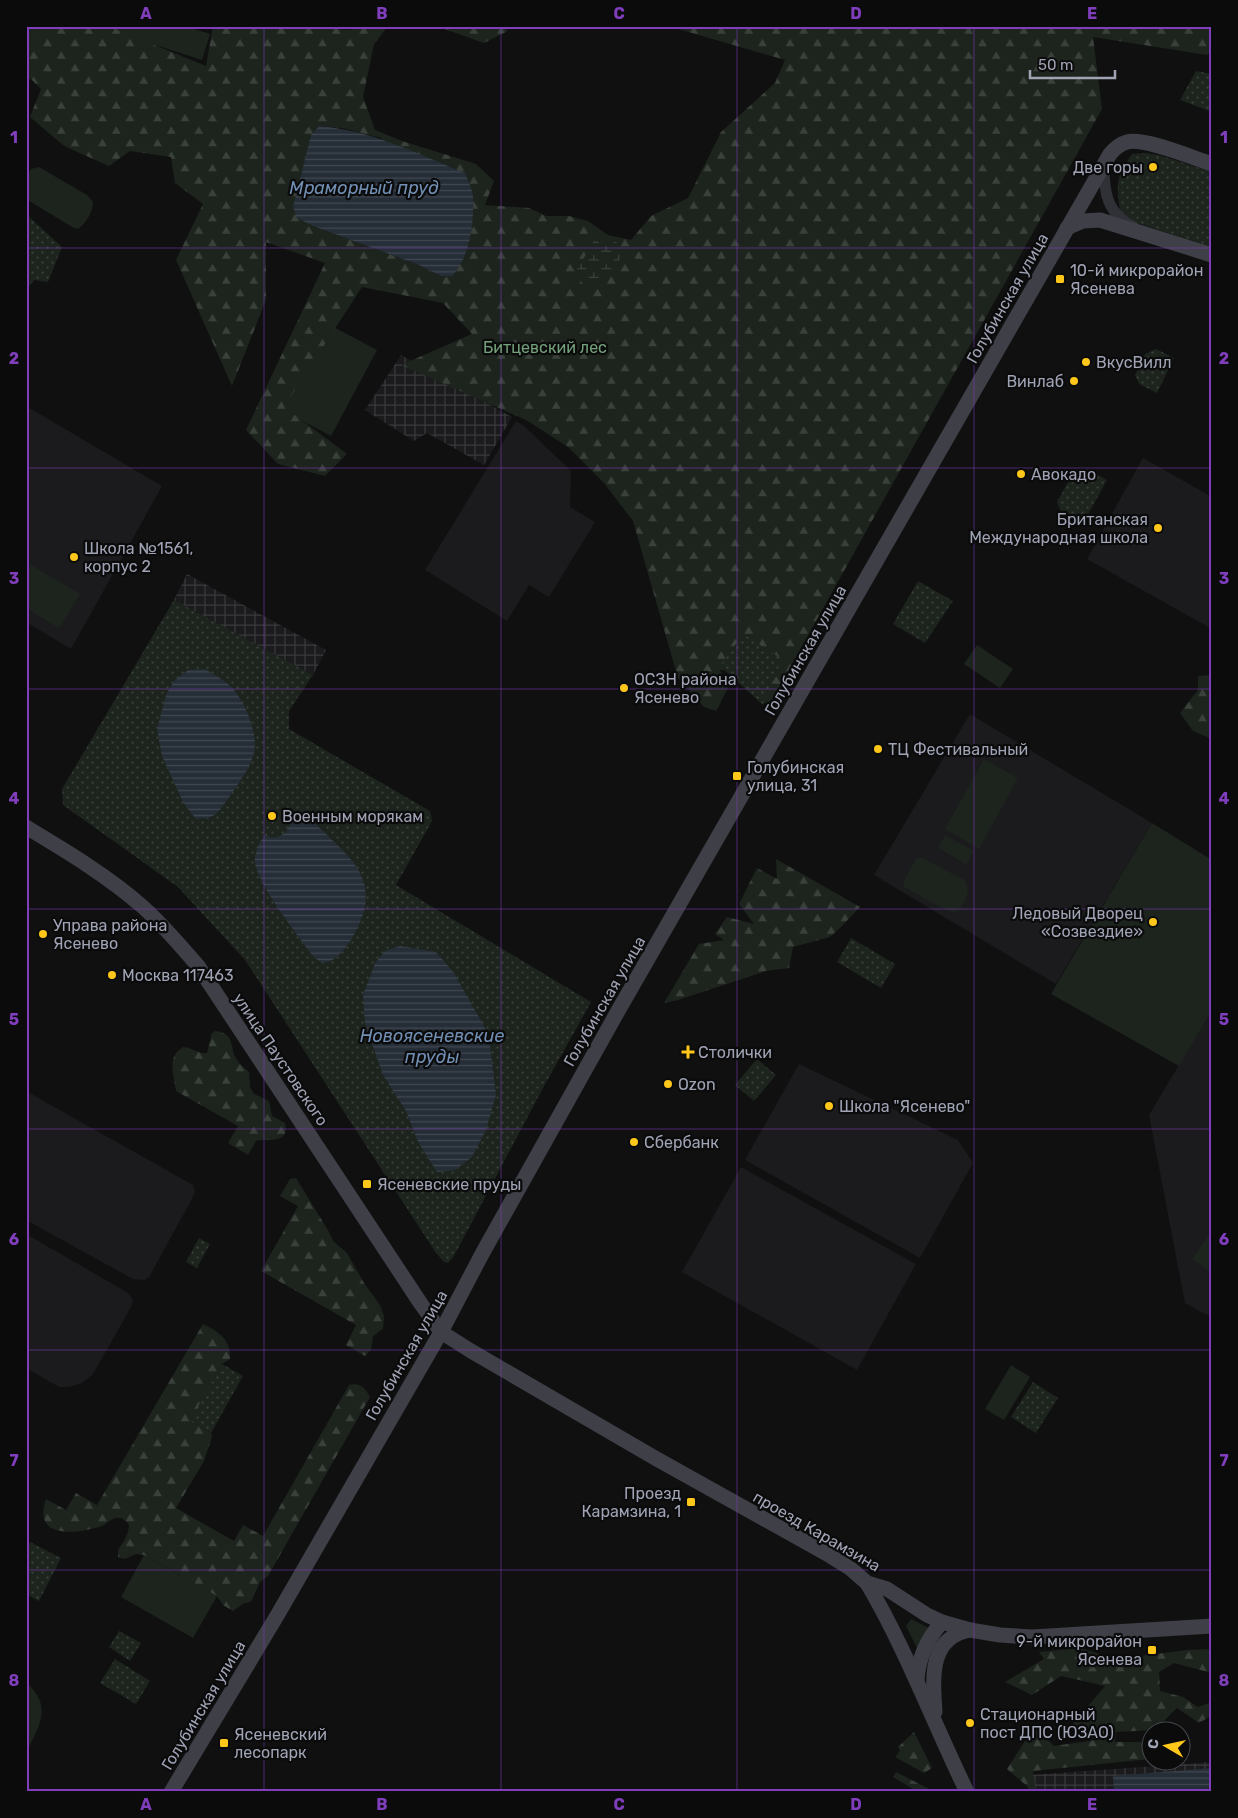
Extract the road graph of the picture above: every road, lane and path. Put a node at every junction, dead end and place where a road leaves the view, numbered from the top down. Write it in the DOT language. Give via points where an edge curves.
graph roads {
  1 [pos="1104,164"];
  2 [pos="1212,164"];
  3 [pos="1067,228"];
  4 [pos="1151,236"];
  5 [pos="1212,255"];
  6 [pos="26,827"];
  7 [pos="441,1332"];
  8 [pos="867,1582"];
  9 [pos="942,1622"];
  10 [pos="1212,1626"];
  11 [pos="970,1630"];
  12 [pos="917,1682"];
  13 [pos="936,1721"];
  14 [pos="171,1792"];
  15 [pos="967,1792"];
  1 -- 2 [label="street, Голубинская улица" via="1117,147 1137,142"];
  1 -- 3 [label="street, Голубинская улица"];
  1 -- 4 [label="street" via="1104,187 1110,206 1126,223"];
  3 -- 4 [label="street" via="1083,220 1100,220"];
  3 -- 7 [label="street, Голубинская улица" via="606,1032"];
  4 -- 5 [label="street"];
  6 -- 7 [label="street, улица Паустовского" via="121,889 169,932 198,966"];
  7 -- 8 [label="street, проезд Карамзина" via="515,1378 827,1554"];
  7 -- 14 [label="street, Голубинская улица"];
  8 -- 9 [label="street, проезд Карамзина" via="887,1589"];
  8 -- 12 [label="street"];
  9 -- 11 [label="street, проезд Карамзина"];
  9 -- 12 [label="street" via="934,1631 918,1666"];
  10 -- 11 [label="street, проезд Карамзина" via="1032,1637"];
  11 -- 13 [label="street" via="948,1639 938,1654 934,1671"];
  12 -- 13 [label="street"];
  13 -- 15 [label="street"];
}
